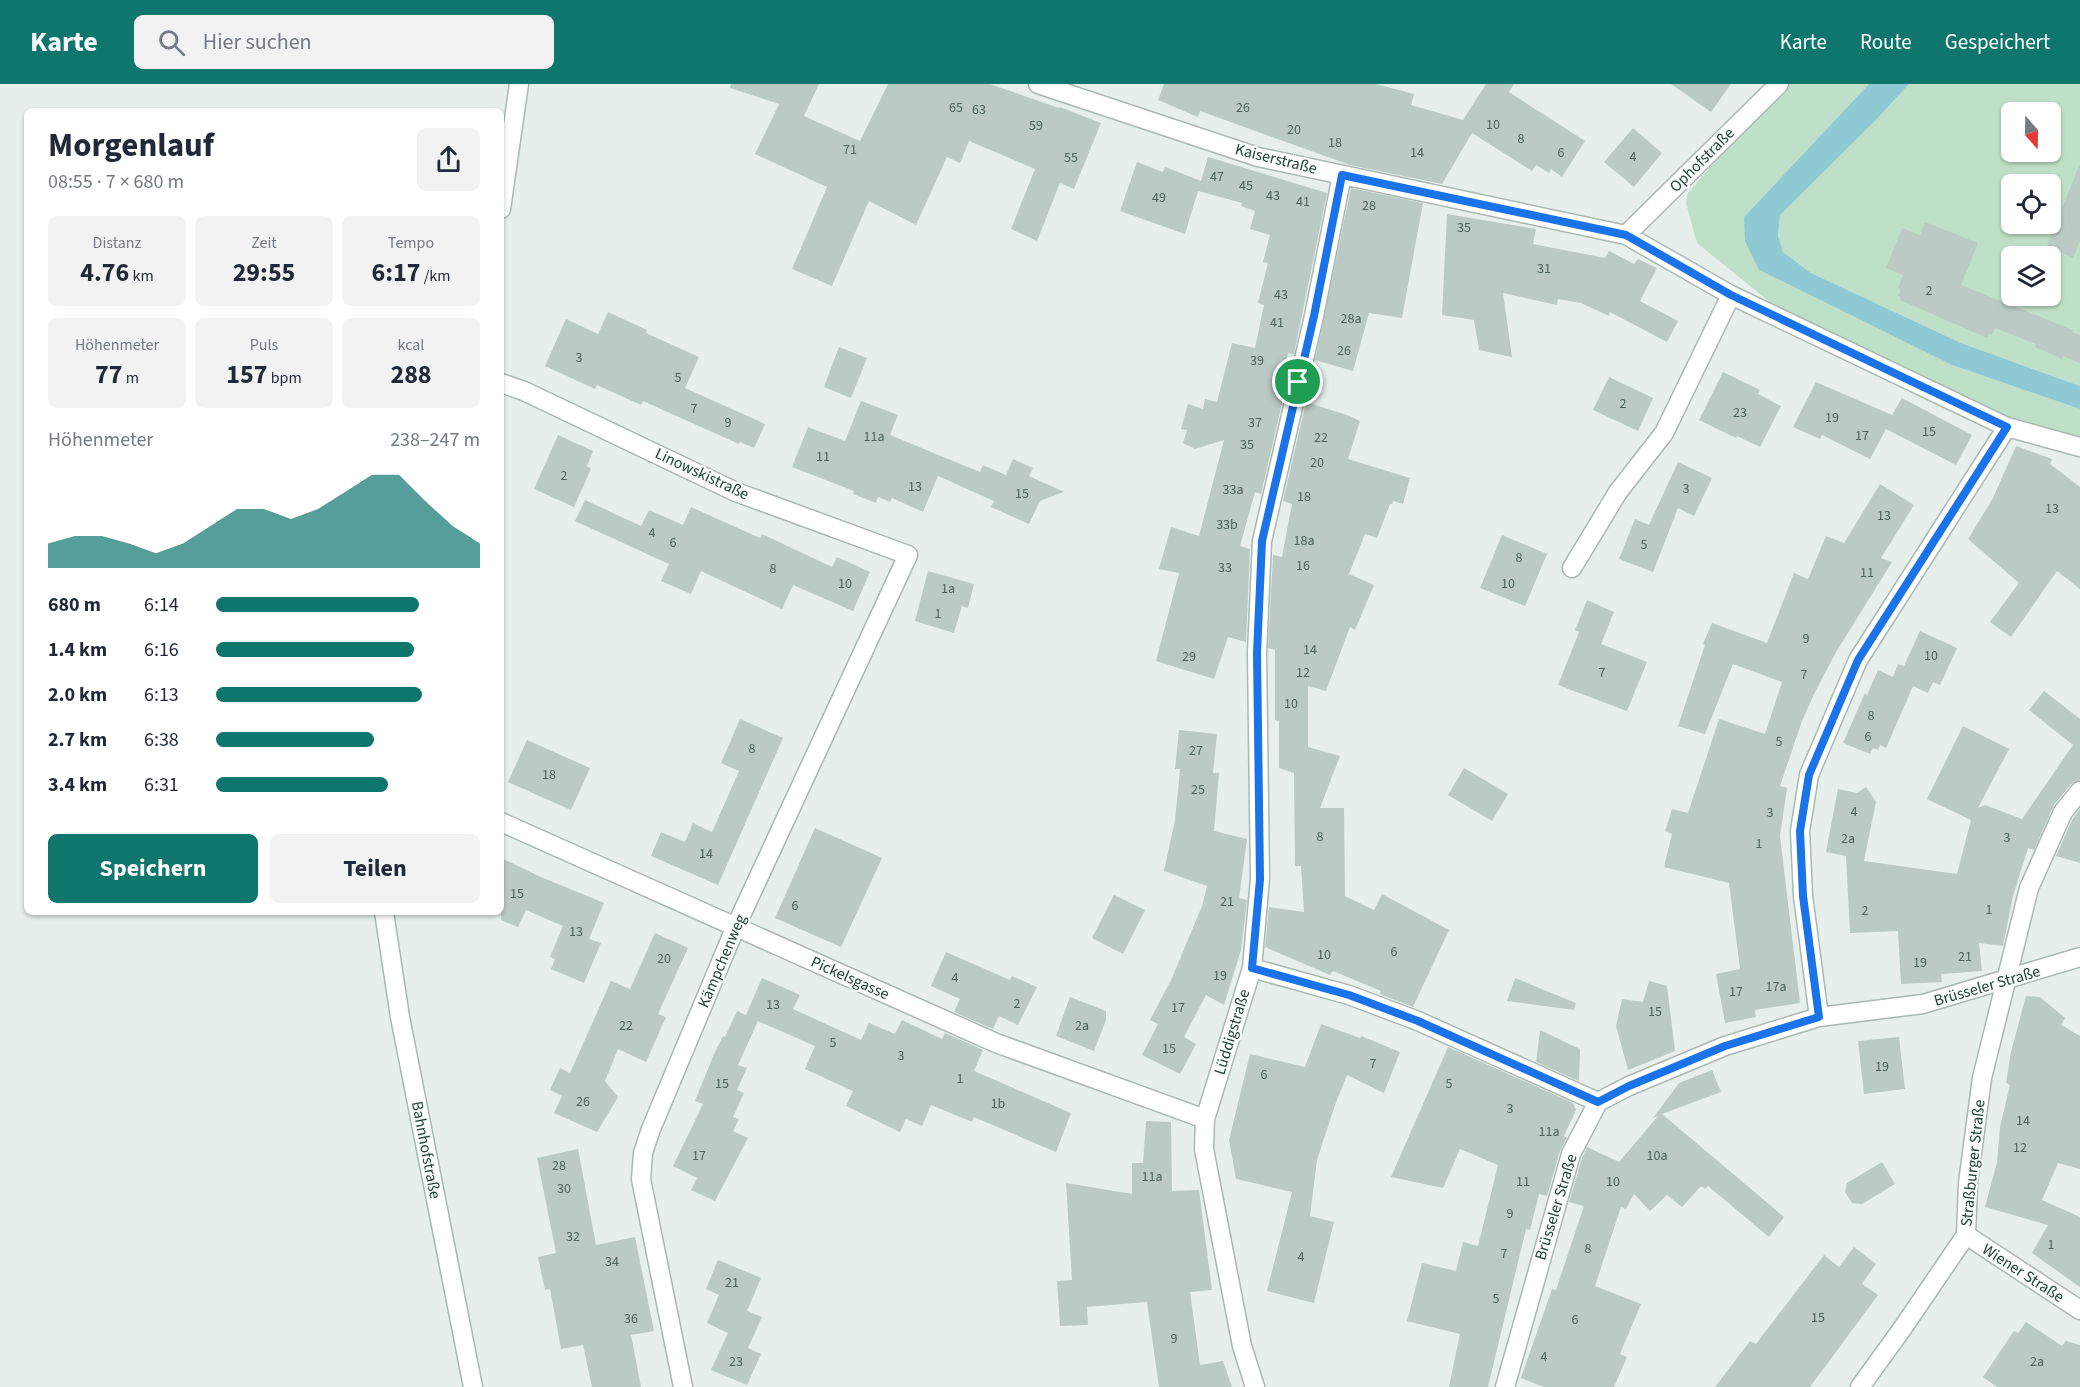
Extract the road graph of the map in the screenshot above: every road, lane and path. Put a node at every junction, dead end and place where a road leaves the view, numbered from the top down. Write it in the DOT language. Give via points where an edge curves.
graph roads {
  1 [pos="519,84"];
  2 [pos="1038,84"];
  3 [pos="1779,84"];
  4 [pos="1342,175"];
  5 [pos="504,187"];
  6 [pos="1626,235"];
  7 [pos="1731,295"];
  8 [pos="504,384"];
  9 [pos="2007,427"];
  10 [pos="2080,447"];
  11 [pos="908,555"];
  12 [pos="1572,568"];
  13 [pos="2080,791"];
  14 [pos="504,823"];
  15 [pos="384,915"];
  16 [pos="736,926"];
  17 [pos="2080,957"];
  18 [pos="1252,968"];
  19 [pos="2006,981"];
  20 [pos="1819,1017"];
  21 [pos="1598,1102"];
  22 [pos="1205,1119"];
  23 [pos="1966,1235"];
  24 [pos="2080,1310"];
  25 [pos="473,1387"];
  26 [pos="683,1387"];
  27 [pos="1255,1387"];
  28 [pos="1504,1387"];
  29 [pos="1860,1387"];
  1 -- 5 [label="street"];
  2 -- 4 [label="street, Kaiserstraße" via="1258,158"];
  3 -- 6 [label="street, Ophofstraße"];
  4 -- 6 [label="street, Kaiserstraße"];
  4 -- 18 [label="street, Lüddigstraße" via="1262,541 1257,653 1260,879"];
  6 -- 7 [label="street, Kaiserstraße"];
  7 -- 9 [label="street, Kaiserstraße"];
  7 -- 12 [label="street" via="1664,433 1618,492"];
  8 -- 11 [label="street, Linowskistraße" via="736,492"];
  9 -- 10 [label="street, Kaiserstraße"];
  9 -- 20 [label="street" via="1858,660 1809,775 1800,831 1803,896"];
  11 -- 16 [label="street, Kämpchenweg"];
  13 -- 19 [label="street, Straßburger Straße" via="2063,812 2029,888"];
  14 -- 16 [label="street, Pickelsgasse"];
  15 -- 25 [label="street, Bahnhofstraße" via="400,1017"];
  16 -- 22 [label="street, Pickelsgasse" via="996,1042"];
  16 -- 26 [label="street, Kämpchenweg" via="643,1153 641,1179"];
  17 -- 19 [label="street, Brüsseler Straße"];
  18 -- 21 [label="street" via="1349,995 1418,1021"];
  18 -- 22 [label="street, Lüddigstraße"];
  19 -- 20 [label="street, Brüsseler Straße" via="1923,1004"];
  19 -- 23 [label="street, Straßburger Straße" via="1982,1078 1968,1183"];
  20 -- 21 [label="street, Brüsseler Straße" via="1725,1046"];
  21 -- 28 [label="street, Brüsseler Straße" via="1571,1154"];
  22 -- 27 [label="street, Lüddigstraße" via="1204,1149 1242,1346"];
  23 -- 24 [label="street, Wiener Straße"];
  23 -- 29 [label="street, Straßburger Straße"];
}
